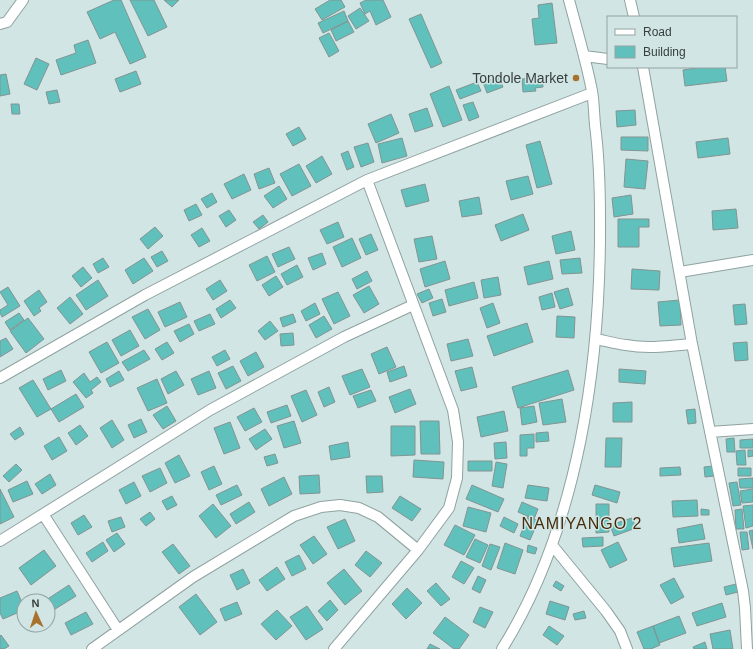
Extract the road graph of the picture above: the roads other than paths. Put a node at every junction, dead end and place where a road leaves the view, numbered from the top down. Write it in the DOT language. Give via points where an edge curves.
graph roads {
  1 [pos="23,0"];
  2 [pos="569,0"];
  3 [pos="630,0"];
  4 [pos="634,16"];
  5 [pos="0,24"];
  6 [pos="584,56"];
  7 [pos="607,59"];
  8 [pos="643,68"];
  9 [pos="592,93"];
  10 [pos="367,180"];
  11 [pos="753,260"];
  12 [pos="680,272"];
  13 [pos="413,305"];
  14 [pos="596,339"];
  15 [pos="692,344"];
  16 [pos="0,378"];
  17 [pos="753,429"];
  18 [pos="710,432"];
  19 [pos="43,514"];
  20 [pos="0,541"];
  21 [pos="552,545"];
  22 [pos="418,550"];
  23 [pos="118,630"];
  24 [pos="92,649"];
  25 [pos="334,649"];
  26 [pos="502,649"];
  27 [pos="627,649"];
  28 [pos="747,649"];
  1 -- 5 [label="street" via="6,22"];
  2 -- 6 [label="street"];
  3 -- 4 [label="street"];
  6 -- 7 [label="street"];
  6 -- 9 [label="street"];
  8 -- 12 [label="street"];
  9 -- 10 [label="street"];
  9 -- 14 [label="street" via="600,168 599,304"];
  10 -- 13 [label="street"];
  10 -- 16 [label="street" via="145,295"];
  11 -- 12 [label="street"];
  12 -- 15 [label="street"];
  13 -- 19 [label="street" via="344,337 210,410"];
  13 -- 22 [label="street" via="453,410 458,442 457,478 448,508"];
  14 -- 15 [label="street" via="627,346"];
  14 -- 21 [label="street" via="576,460"];
  15 -- 18 [label="street"];
  17 -- 18 [label="street"];
  18 -- 28 [label="street" via="746,608"];
  19 -- 20 [label="street"];
  19 -- 23 [label="street"];
  21 -- 26 [label="street" via="519,619"];
  21 -- 27 [label="street" via="606,611 620,631"];
  22 -- 23 [label="street" via="378,518 359,508 340,505 321,507 294,516 265,533 193,577"];
  22 -- 25 [label="street"];
  23 -- 24 [label="street"];
}
